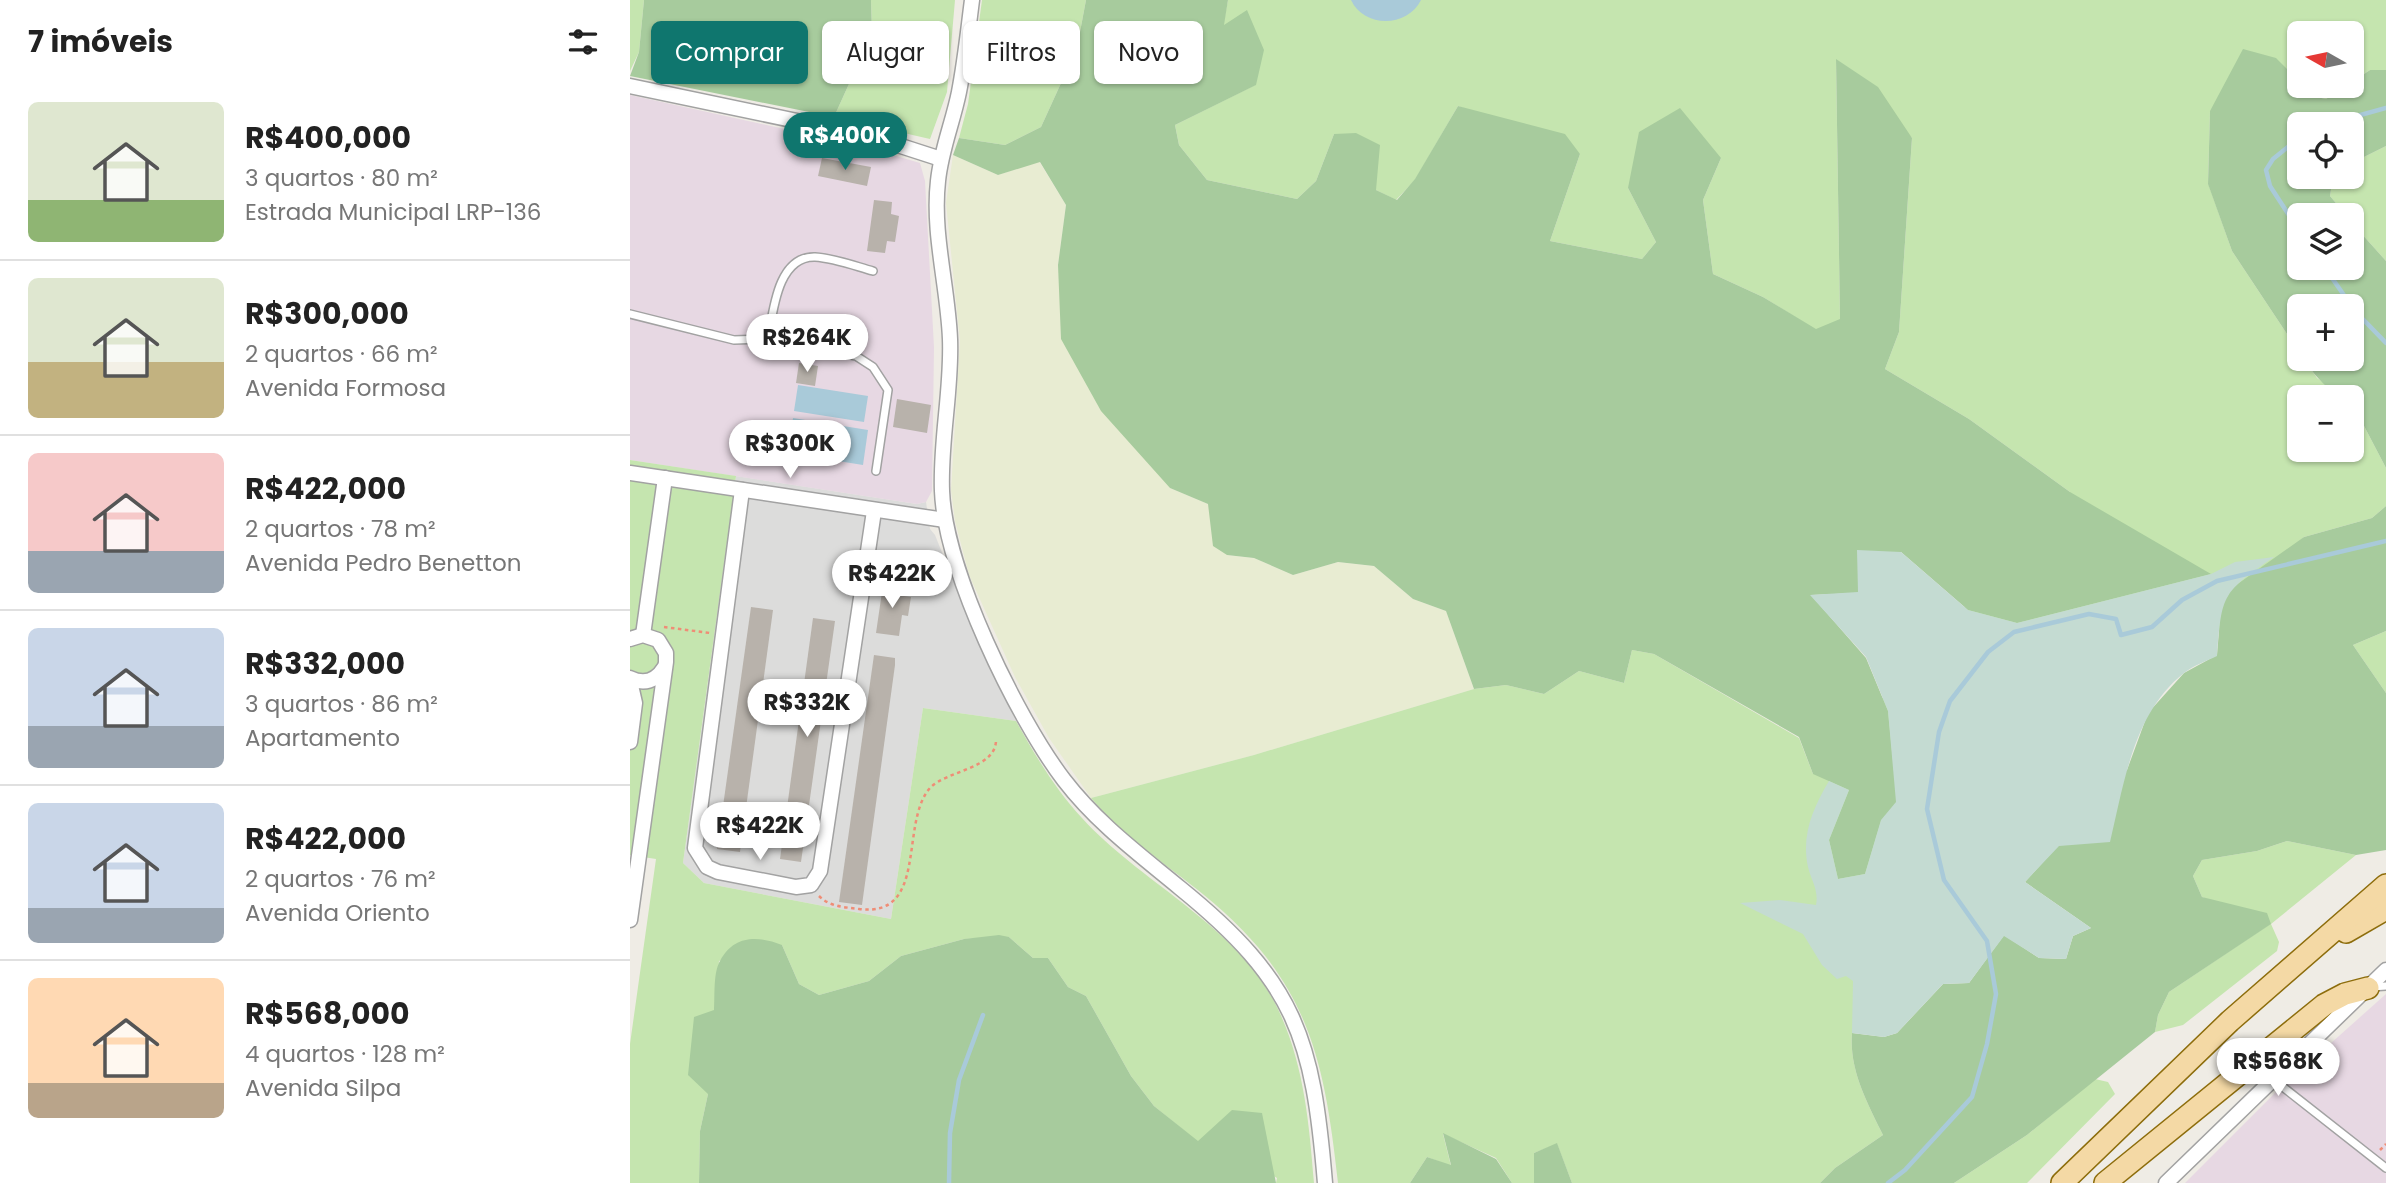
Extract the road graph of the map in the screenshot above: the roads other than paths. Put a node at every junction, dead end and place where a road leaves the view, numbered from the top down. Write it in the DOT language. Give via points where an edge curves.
graph roads {
  1 [pos="972,0"];
  2 [pos="630,86"];
  3 [pos="941,159"];
  4 [pos="873,271"];
  5 [pos="630,314"];
  6 [pos="768,339"];
  7 [pos="876,471"];
  8 [pos="630,473"];
  9 [pos="665,478"];
  10 [pos="742,490"];
  11 [pos="874,511"];
  12 [pos="945,520"];
  13 [pos="637,633"];
  14 [pos="664,668"];
  15 [pos="630,679"];
  16 [pos="630,742"];
  17 [pos="2386,885"];
  18 [pos="2386,909"];
  19 [pos="630,920"];
  20 [pos="2316,948"];
  21 [pos="2386,970"];
  22 [pos="2377,987"];
  23 [pos="2272,1079"];
  24 [pos="2386,1168"];
  25 [pos="1325,1183"];
  26 [pos="2062,1183"];
  27 [pos="2105,1183"];
  28 [pos="2166,1183"];
  1 -- 3 [label="street" via="959,95"];
  2 -- 3 [label="street" via="873,137"];
  3 -- 12 [label="street" via="937,203 950,342 943,457"];
  4 -- 6 [label="lane" via="817,257 797,263 778,290"];
  5 -- 6 [label="lane" via="727,338"];
  6 -- 7 [label="lane" via="856,356 873,367 888,390"];
  8 -- 9 [label="street"];
  9 -- 10 [label="street"];
  9 -- 13 [label="street"];
  10 -- 11 [label="street"];
  10 -- 11 [label="street" via="695,848 707,867 719,872 796,887 811,885 820,871"];
  11 -- 12 [label="street"];
  12 -- 25 [label="street" via="960,578 982,630 1062,778 1090,812 1245,945 1285,999 1300,1032 1317,1095"];
  13 -- 14 [label="street" via="652,636 663,646"];
  14 -- 15 [label="street" via="653,680"];
  14 -- 19 [label="street"];
  15 -- 16 [label="street" via="635,703"];
  17 -- 20 [label="main road"];
  18 -- 20 [label="main road"];
  20 -- 26 [label="main road" via="2230,1021"];
  21 -- 22 [label="street"];
  22 -- 23 [label="street"];
  22 -- 27 [label="main road" via="2345,994 2325,1005"];
  23 -- 24 [label="lane"];
  23 -- 28 [label="street"];
}
